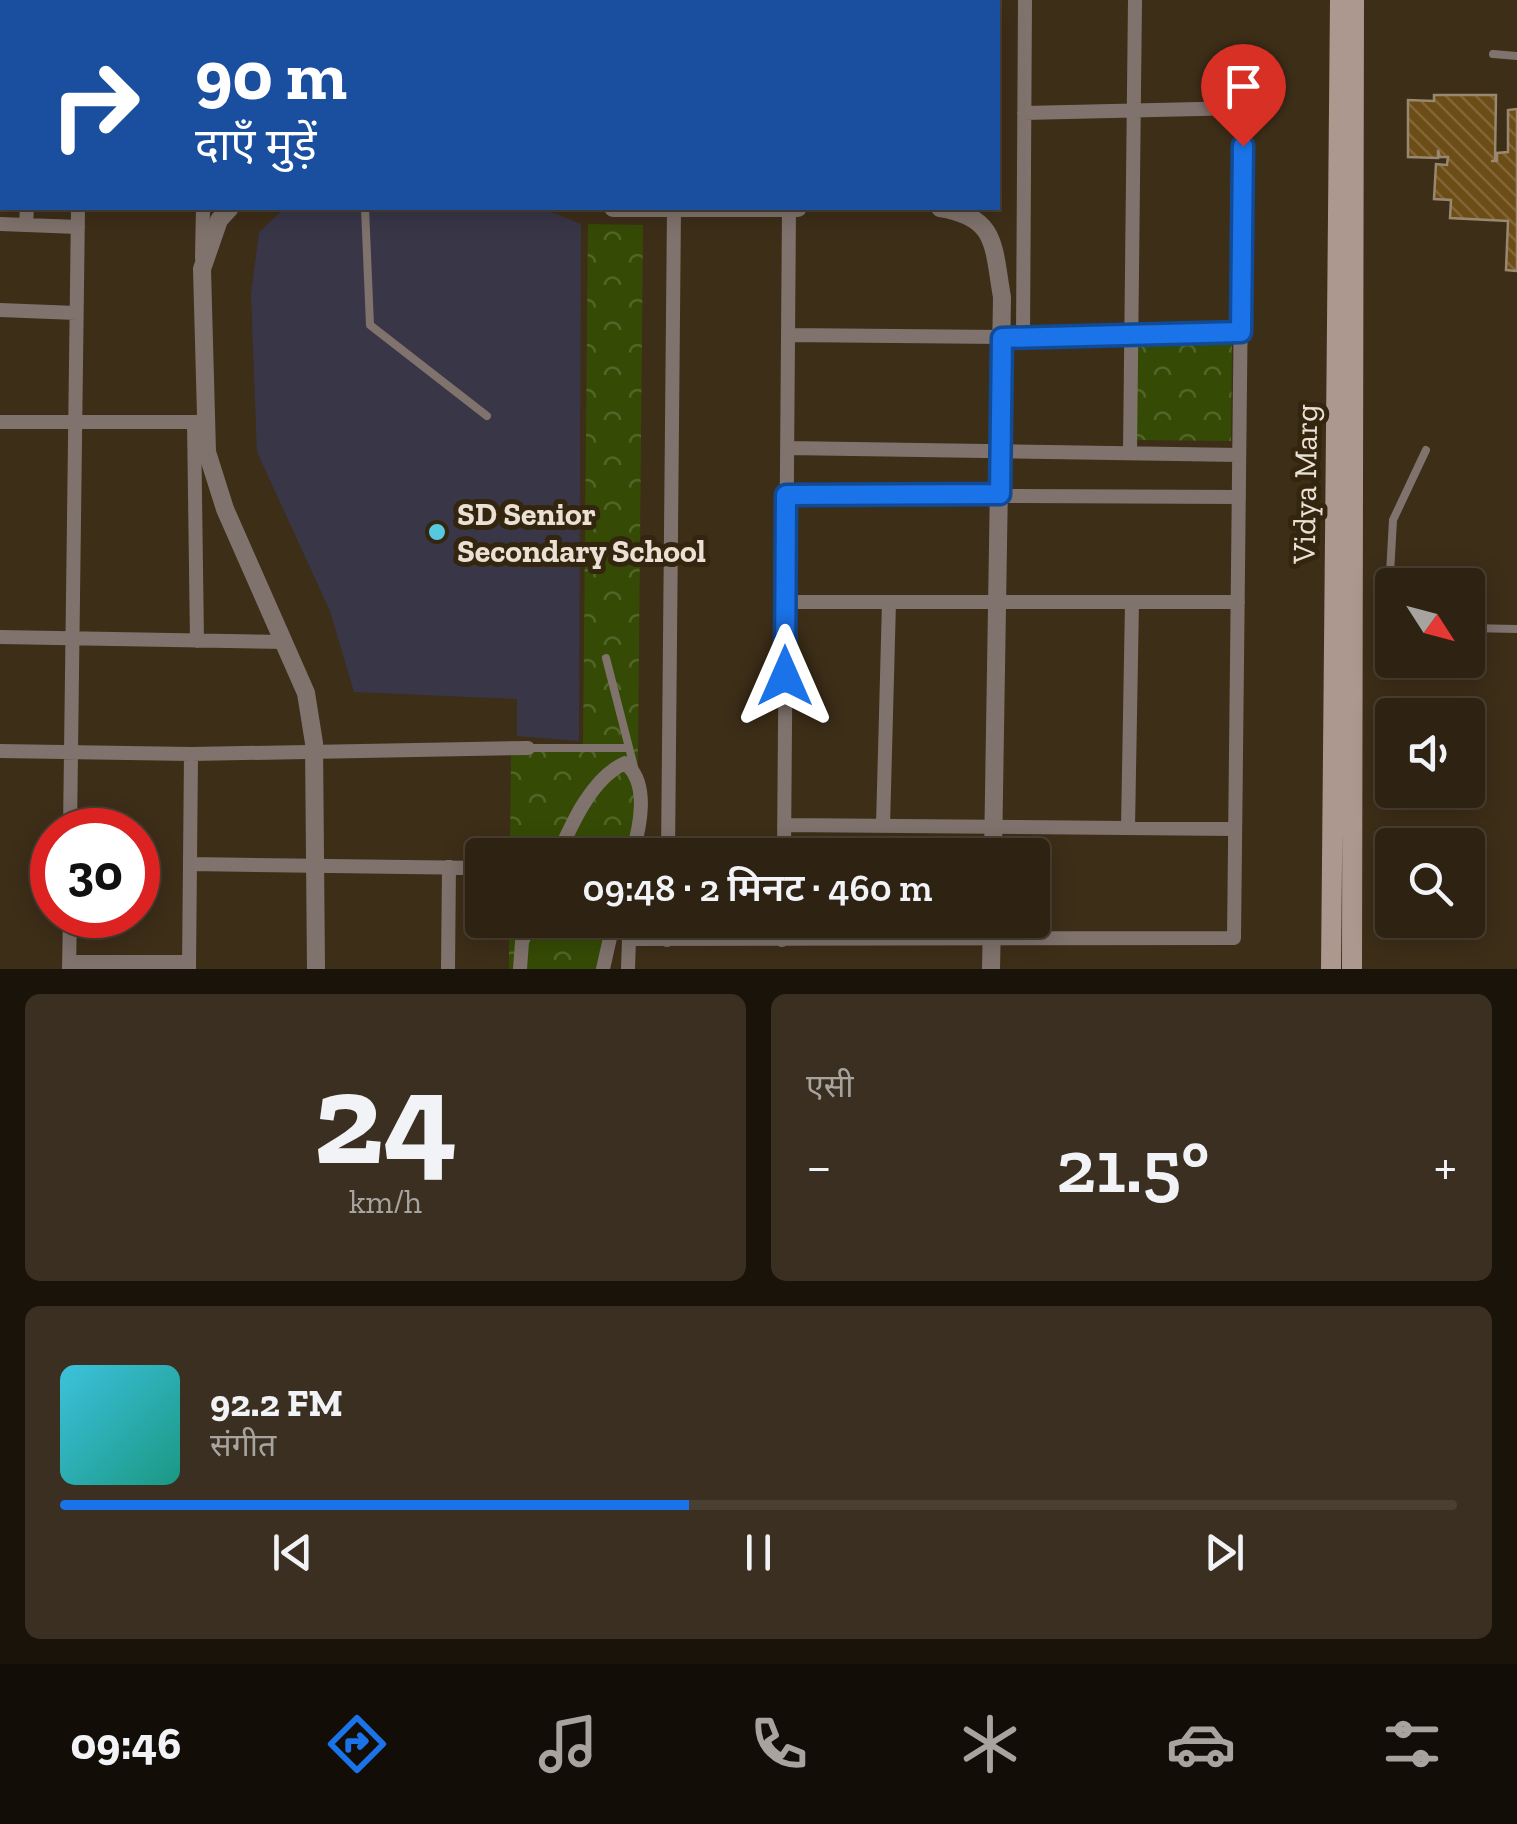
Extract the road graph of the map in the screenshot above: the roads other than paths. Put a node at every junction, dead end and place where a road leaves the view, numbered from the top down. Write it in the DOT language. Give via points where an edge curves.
graph roads {
  1 [pos="1025,0"];
  2 [pos="1136,0"];
  3 [pos="1340,0"];
  4 [pos="1354,0"];
  5 [pos="1493,54"];
  6 [pos="1517,56"];
  7 [pos="1133,110"];
  8 [pos="1024,114"];
  9 [pos="26,210"];
  10 [pos="78,210"];
  11 [pos="202,210"];
  12 [pos="228,210"];
  13 [pos="365,210"];
  14 [pos="674,210"];
  15 [pos="789,210"];
  16 [pos="954,210"];
  17 [pos="0,224"];
  18 [pos="26,224"];
  19 [pos="78,227"];
  20 [pos="202,269"];
  21 [pos="0,310"];
  22 [pos="76,313"];
  23 [pos="1241,332"];
  24 [pos="1131,334"];
  25 [pos="788,335"];
  26 [pos="1023,337"];
  27 [pos="1002,338"];
  28 [pos="487,416"];
  29 [pos="0,422"];
  30 [pos="200,422"];
  31 [pos="74,423"];
  32 [pos="787,448"];
  33 [pos="1000,450"];
  34 [pos="1426,450"];
  35 [pos="1130,452"];
  36 [pos="1240,454"];
  37 [pos="1000,494"];
  38 [pos="786,495"];
  39 [pos="1239,497"];
  40 [pos="1391,568"];
  41 [pos="785,602"];
  42 [pos="888,602"];
  43 [pos="998,602"];
  44 [pos="1132,602"];
  45 [pos="1238,602"];
  46 [pos="1485,628"];
  47 [pos="1517,629"];
  48 [pos="0,637"];
  49 [pos="72,638"];
  50 [pos="198,641"];
  51 [pos="284,642"];
  52 [pos="606,658"];
  53 [pos="528,748"];
  54 [pos="629,748"];
  55 [pos="314,750"];
  56 [pos="0,751"];
  57 [pos="71,752"];
  58 [pos="191,754"];
  59 [pos="635,771"];
  60 [pos="70,808"];
  61 [pos="784,825"];
  62 [pos="883,826"];
  63 [pos="994,827"];
  64 [pos="1128,828"];
  65 [pos="1236,829"];
  66 [pos="565,838"];
  67 [pos="635,838"];
  68 [pos="668,838"];
  69 [pos="784,838"];
  70 [pos="994,838"];
  71 [pos="190,864"];
  72 [pos="314,866"];
  73 [pos="449,867"];
  74 [pos="465,867"];
  75 [pos="70,938"];
  76 [pos="524,938"];
  77 [pos="610,938"];
  78 [pos="667,940"];
  79 [pos="782,940"];
  80 [pos="992,941"];
  81 [pos="189,965"];
  82 [pos="69,966"];
  83 [pos="316,969"];
  84 [pos="448,969"];
  85 [pos="520,969"];
  86 [pos="603,969"];
  87 [pos="628,969"];
  88 [pos="992,969"];
  89 [pos="1331,969"];
  90 [pos="1352,969"];
  1 -- 8 [label="street"];
  2 -- 7 [label="street"];
  3 -- 89 [label="main road, Vidya Marg"];
  4 -- 90 [label="main road, Vidya Marg"];
  5 -- 6 [label="lane"];
  7 -- 8 [label="street"];
  7 -- 23 [label="street" via="1243,108"];
  7 -- 24 [label="street"];
  8 -- 26 [label="street"];
  9 -- 18 [label="street"];
  10 -- 19 [label="street"];
  11 -- 20 [label="street"];
  12 -- 20 [label="street"];
  13 -- 28 [label="lane" via="370,325"];
  14 -- 68 [label="street"];
  15 -- 25 [label="street"];
  16 -- 27 [label="street" via="968,212 991,237"];
  17 -- 18 [label="street"];
  18 -- 19 [label="street"];
  19 -- 22 [label="street"];
  20 -- 30 [label="street"];
  21 -- 22 [label="street"];
  22 -- 31 [label="street"];
  23 -- 24 [label="street"];
  23 -- 36 [label="street"];
  24 -- 26 [label="street"];
  24 -- 35 [label="street"];
  25 -- 27 [label="street"];
  25 -- 32 [label="street"];
  26 -- 27 [label="street"];
  27 -- 33 [label="street"];
  29 -- 31 [label="street"];
  30 -- 31 [label="street"];
  30 -- 50 [label="street"];
  30 -- 51 [label="street" via="225,509"];
  31 -- 49 [label="street"];
  32 -- 33 [label="street"];
  32 -- 38 [label="street"];
  33 -- 35 [label="street"];
  33 -- 37 [label="street"];
  34 -- 40 [label="lane" via="1394,520"];
  35 -- 36 [label="street"];
  36 -- 39 [label="street"];
  37 -- 38 [label="street"];
  37 -- 39 [label="street"];
  37 -- 43 [label="street"];
  38 -- 41 [label="street"];
  39 -- 45 [label="street"];
  41 -- 42 [label="street"];
  41 -- 61 [label="street"];
  42 -- 43 [label="street"];
  42 -- 62 [label="street"];
  43 -- 44 [label="street"];
  43 -- 63 [label="street"];
  44 -- 45 [label="street"];
  44 -- 64 [label="street"];
  45 -- 65 [label="street"];
  46 -- 47 [label="lane"];
  48 -- 49 [label="street"];
  49 -- 50 [label="street"];
  49 -- 57 [label="street"];
  50 -- 51 [label="street"];
  51 -- 55 [label="street" via="306,694"];
  52 -- 54 [label="lane"];
  53 -- 54 [label="lane"];
  53 -- 55 [label="street"];
  54 -- 59 [label="lane"];
  55 -- 58 [label="street"];
  55 -- 72 [label="street"];
  56 -- 57 [label="street"];
  57 -- 58 [label="street"];
  57 -- 60 [label="street"];
  58 -- 71 [label="street"];
  59 -- 66 [label="street" via="625,763 612,769"];
  59 -- 67 [label="street" via="641,799"];
  61 -- 62 [label="street"];
  61 -- 69 [label="street"];
  62 -- 63 [label="street"];
  63 -- 64 [label="street"];
  63 -- 70 [label="street"];
  64 -- 65 [label="street"];
  65 -- 80 [label="street" via="1234,938"];
  71 -- 72 [label="street"];
  71 -- 81 [label="street"];
  72 -- 73 [label="street"];
  72 -- 83 [label="street"];
  73 -- 74 [label="street"];
  73 -- 84 [label="street"];
  75 -- 82 [label="street"];
  76 -- 85 [label="street"];
  77 -- 86 [label="street"];
  78 -- 79 [label="street"];
  78 -- 87 [label="street" via="629,940"];
  79 -- 80 [label="street"];
  80 -- 88 [label="street"];
  81 -- 82 [label="street"];
}
